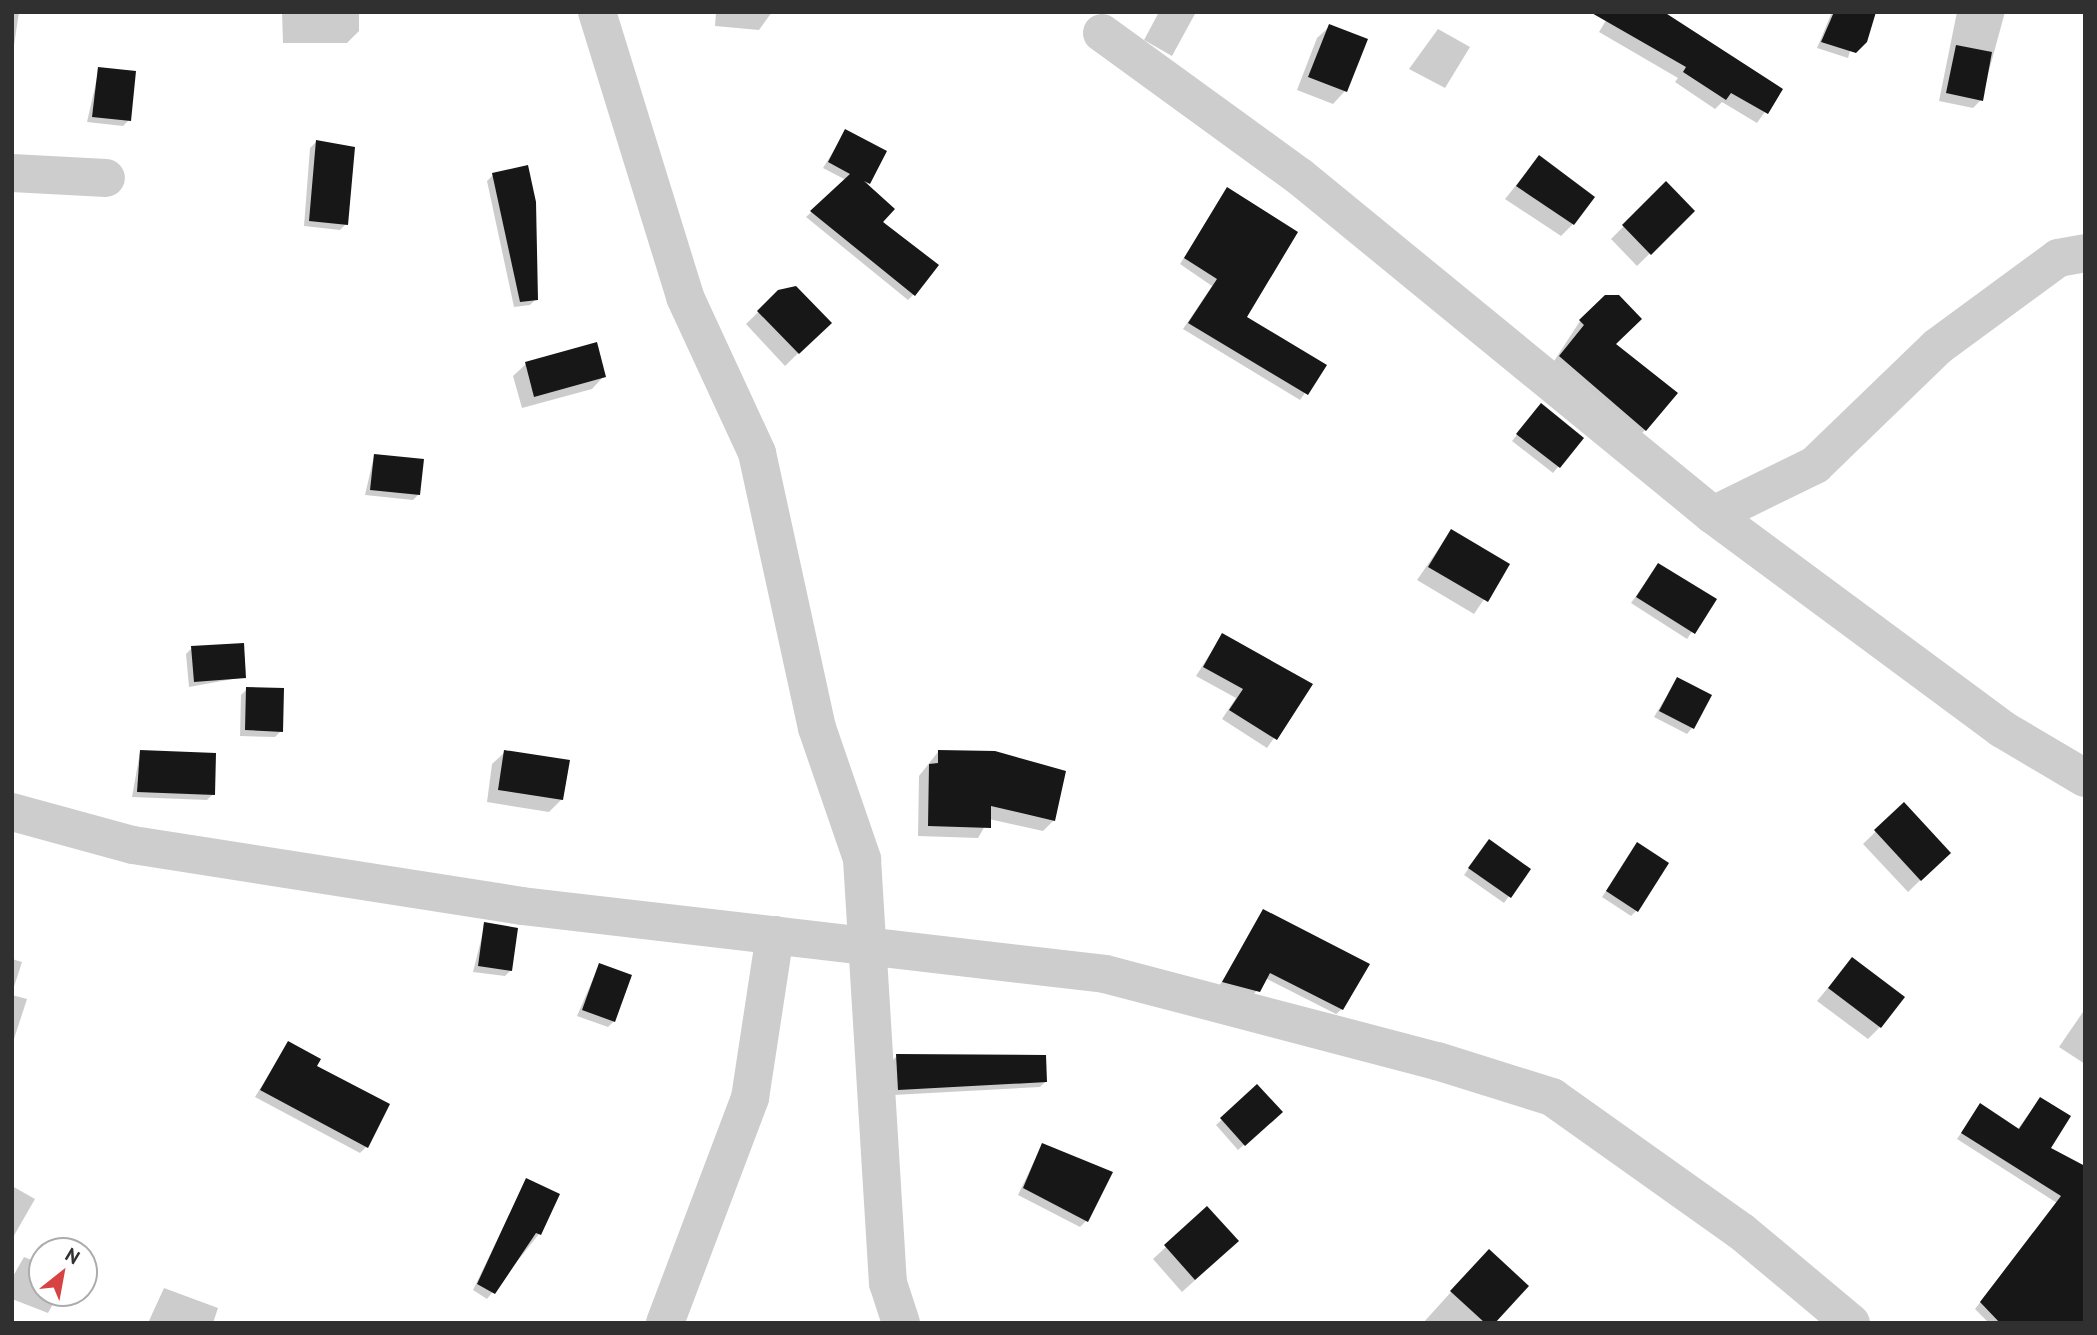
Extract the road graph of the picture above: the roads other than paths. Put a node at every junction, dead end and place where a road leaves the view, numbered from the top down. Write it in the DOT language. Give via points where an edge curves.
graph roads {
  1 [pos="597,12"];
  2 [pos="1102,33"];
  3 [pos="12,173"];
  4 [pos="106,178"];
  5 [pos="2085,253"];
  6 [pos="1713,515"];
  7 [pos="2085,778"];
  8 [pos="12,812"];
  9 [pos="775,935"];
  10 [pos="863,945"];
  11 [pos="665,1323"];
  12 [pos="901,1323"];
  13 [pos="1851,1323"];
  1 -- 10 [label="street" via="685,297 757,453 817,728 862,859"];
  2 -- 6 [label="street" via="1299,176"];
  3 -- 4 [label="street"];
  5 -- 6 [label="street" via="2058,258 1937,347 1815,465"];
  6 -- 7 [label="street" via="2002,729"];
  8 -- 9 [label="street" via="133,845 522,906"];
  9 -- 10 [label="street"];
  9 -- 11 [label="street" via="750,1098"];
  10 -- 12 [label="street" via="888,1283"];
  10 -- 13 [label="street" via="1105,974 1552,1097 1742,1232"];
}
